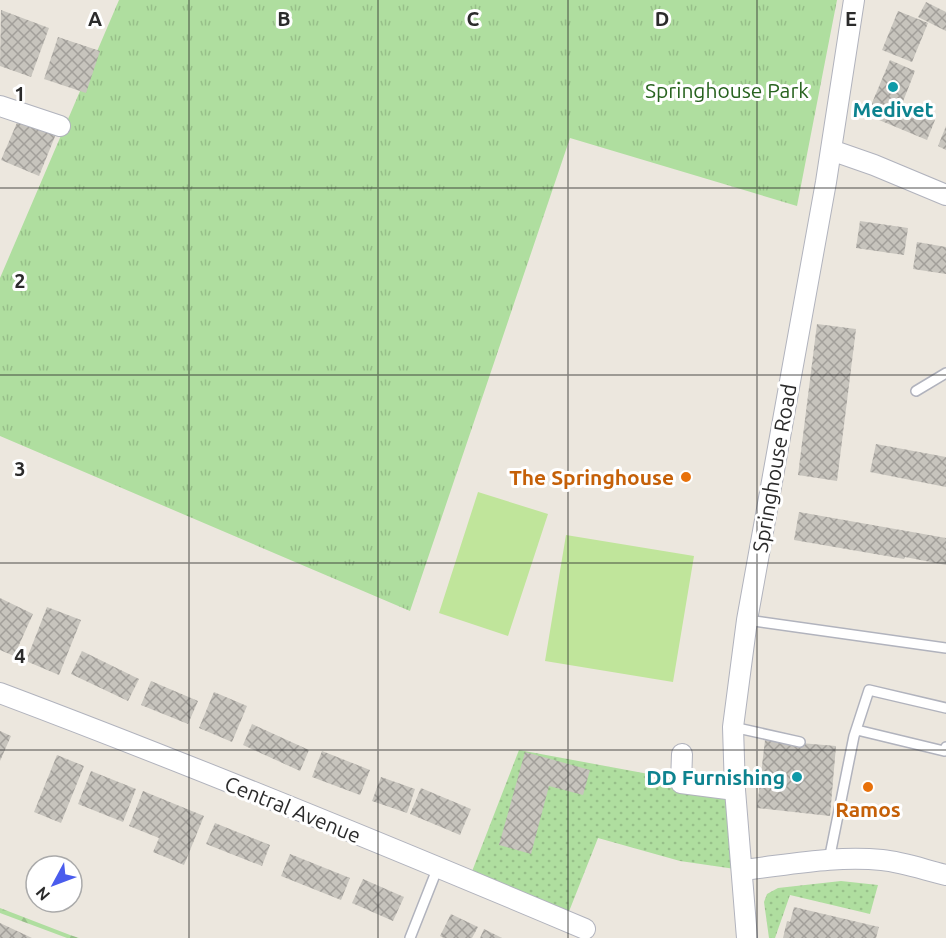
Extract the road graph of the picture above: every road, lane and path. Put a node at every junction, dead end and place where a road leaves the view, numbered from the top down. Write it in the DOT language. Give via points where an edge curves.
graph roads {
  1 [pos="854,0"];
  2 [pos="0,106"];
  3 [pos="60,126"];
  4 [pos="831,150"];
  5 [pos="946,195"];
  6 [pos="946,373"];
  7 [pos="916,391"];
  8 [pos="747,620"];
  9 [pos="946,648"];
  10 [pos="0,693"];
  11 [pos="946,708"];
  12 [pos="733,727"];
  13 [pos="857,730"];
  14 [pos="800,742"];
  15 [pos="946,747"];
  16 [pos="682,754"];
  17 [pos="735,790"];
  18 [pos="830,860"];
  19 [pos="438,867"];
  20 [pos="742,870"];
  21 [pos="946,875"];
  22 [pos="585,928"];
  23 [pos="410,938"];
  24 [pos="747,938"];
  1 -- 4 [label="street, Springhouse Road"];
  2 -- 3 [label="street"];
  4 -- 5 [label="street"];
  4 -- 8 [label="street, Springhouse Road"];
  6 -- 7 [label="lane"];
  8 -- 9 [label="lane"];
  8 -- 12 [label="street, Springhouse Road"];
  10 -- 19 [label="street, Central Avenue"];
  11 -- 13 [label="lane" via="869,690"];
  12 -- 14 [label="lane"];
  12 -- 17 [label="street, Springhouse Road"];
  13 -- 15 [label="lane" via="945,751"];
  13 -- 18 [label="lane"];
  16 -- 17 [label="street" via="681,783"];
  17 -- 20 [label="street, Springhouse Road"];
  18 -- 20 [label="street"];
  18 -- 21 [label="street" via="883,860"];
  19 -- 22 [label="street, Central Avenue"];
  19 -- 23 [label="lane"];
  20 -- 24 [label="street, Springhouse Road"];
}
